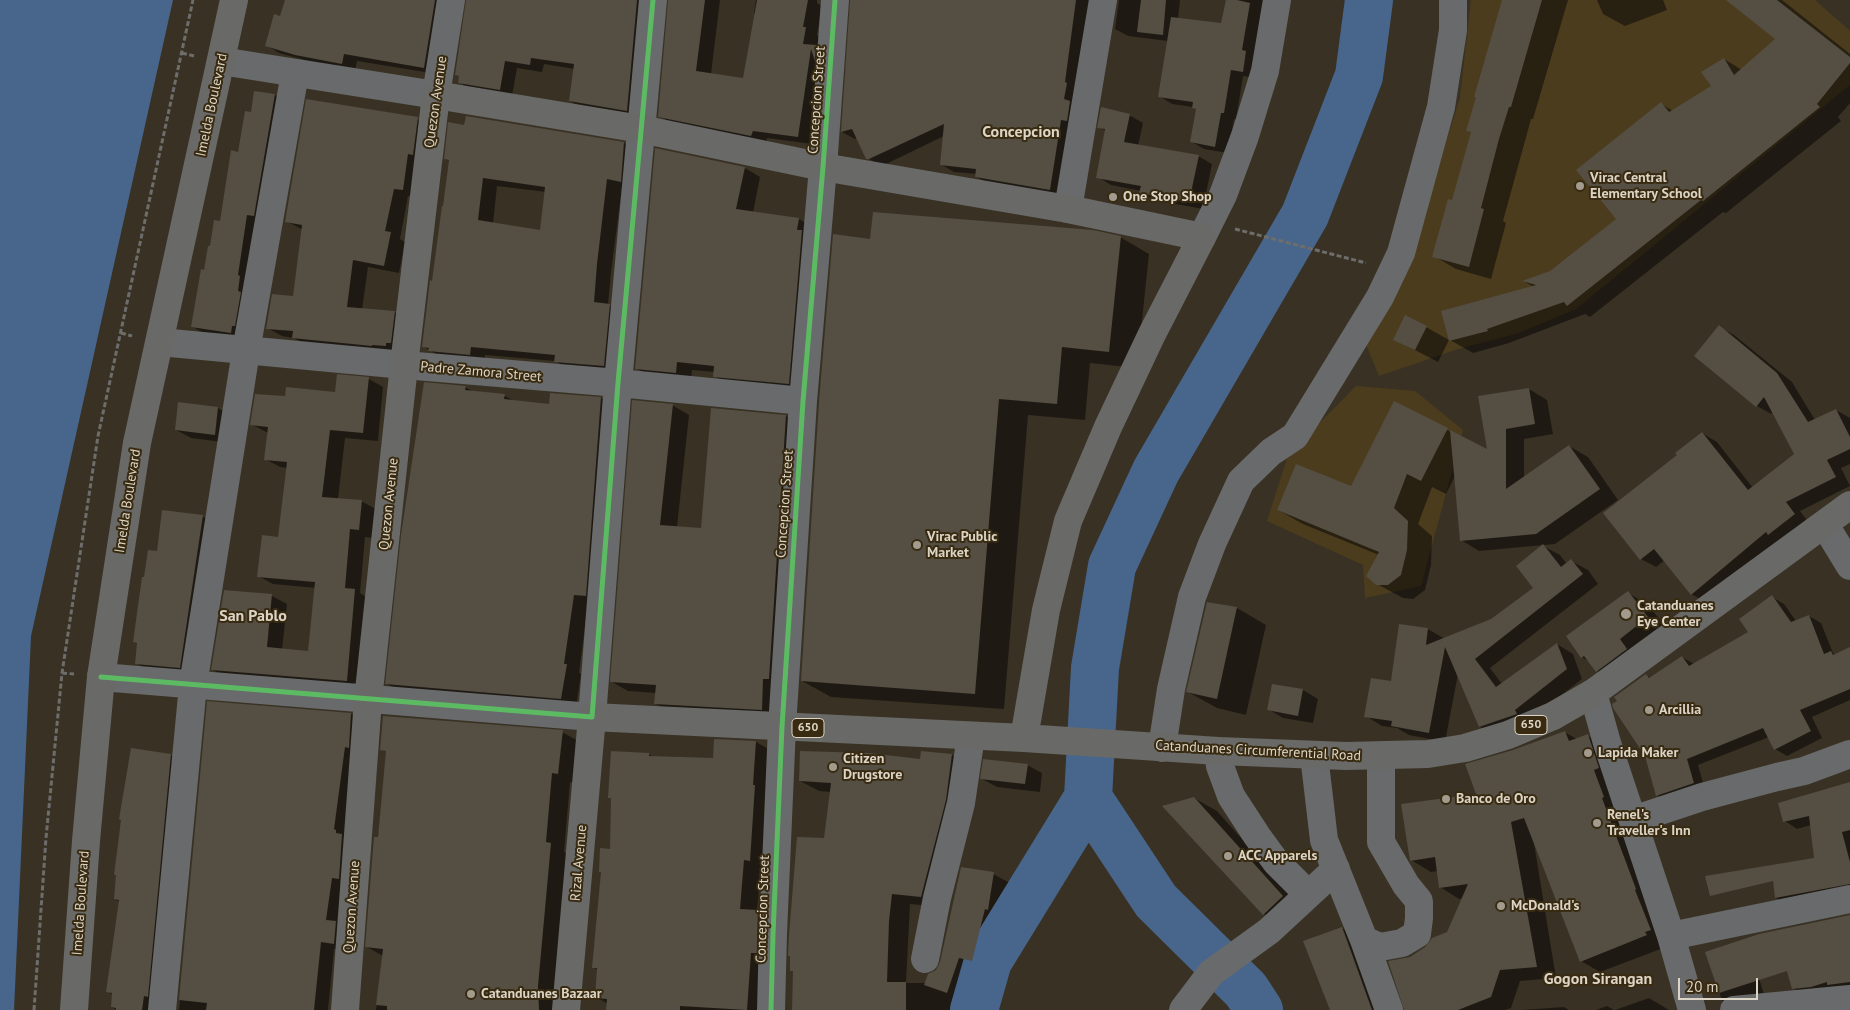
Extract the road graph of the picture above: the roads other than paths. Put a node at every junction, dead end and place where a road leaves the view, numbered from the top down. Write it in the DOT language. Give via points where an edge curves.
graph roads {
  1 [pos="234,0"];
  2 [pos="451,0"];
  3 [pos="653,0"];
  4 [pos="835,0"];
  5 [pos="1104,0"];
  6 [pos="1277,0"];
  7 [pos="1453,0"];
  8 [pos="221,61"];
  9 [pos="295,72"];
  10 [pos="436,95"];
  11 [pos="641,129"];
  12 [pos="823,167"];
  13 [pos="1068,209"];
  14 [pos="1202,237"];
  15 [pos="160,342"];
  16 [pos="246,351"];
  17 [pos="404,365"];
  18 [pos="618,383"];
  19 [pos="803,401"];
  20 [pos="1850,506"];
  21 [pos="1825,525"];
  22 [pos="1850,566"];
  23 [pos="101,677"];
  24 [pos="193,686"];
  25 [pos="1593,692"];
  26 [pos="368,700"];
  27 [pos="592,717"];
  28 [pos="782,727"];
  29 [pos="971,736"];
  30 [pos="1024,738"];
  31 [pos="1155,747"];
  32 [pos="1218,751"];
  33 [pos="1850,754"];
  34 [pos="1314,755"];
  35 [pos="1381,756"];
  36 [pos="1633,820"];
  37 [pos="1336,869"];
  38 [pos="1308,894"];
  39 [pos="1850,899"];
  40 [pos="1671,936"];
  41 [pos="1364,940"];
  42 [pos="924,959"];
  43 [pos="1850,999"];
  44 [pos="74,1010"];
  45 [pos="162,1010"];
  46 [pos="345,1010"];
  47 [pos="566,1010"];
  48 [pos="772,1010"];
  49 [pos="1183,1010"];
  50 [pos="1389,1010"];
  51 [pos="1692,1010"];
  52 [pos="1734,1010"];
  1 -- 8 [label="main road, Imelda Boulevard"];
  2 -- 10 [label="street, Quezon Avenue"];
  3 -- 11 [label="street"];
  4 -- 12 [label="street, Concepcion Street"];
  5 -- 13 [label="street"];
  6 -- 14 [label="street" via="1262,80 1245,136 1223,195"];
  7 -- 31 [label="street" via="1453,30 1441,107 1401,253 1380,297 1295,436 1271,452 1241,481 1192,597"];
  8 -- 9 [label="street"];
  8 -- 15 [label="main road, Imelda Boulevard"];
  9 -- 10 [label="street"];
  9 -- 16 [label="street"];
  10 -- 11 [label="main road"];
  10 -- 17 [label="main road, Quezon Avenue"];
  11 -- 12 [label="main road"];
  11 -- 18 [label="street"];
  12 -- 13 [label="main road"];
  12 -- 19 [label="street, Concepcion Street"];
  13 -- 14 [label="main road"];
  14 -- 30 [label="main road" via="1112,418 1068,522 1046,610"];
  15 -- 16 [label="street, Padre Zamora Street"];
  15 -- 23 [label="main road, Imelda Boulevard" via="137,443"];
  16 -- 17 [label="street, Padre Zamora Street"];
  16 -- 24 [label="street"];
  17 -- 18 [label="street, Padre Zamora Street"];
  17 -- 26 [label="main road, Quezon Avenue"];
  18 -- 19 [label="street, Padre Zamora Street"];
  18 -- 27 [label="street"];
  19 -- 28 [label="street, Concepcion Street"];
  20 -- 21 [label="main road, Catanduanes Circumferential Road / 650"];
  21 -- 22 [label="street"];
  21 -- 25 [label="main road, Catanduanes Circumferential Road / 650"];
  23 -- 24 [label="street"];
  23 -- 44 [label="main road, Imelda Boulevard"];
  24 -- 26 [label="street"];
  24 -- 45 [label="street"];
  25 -- 35 [label="main road, Catanduanes Circumferential Road / 650" via="1553,716 1465,748"];
  25 -- 36 [label="street"];
  26 -- 27 [label="street"];
  26 -- 46 [label="main road, Quezon Avenue"];
  27 -- 28 [label="main road, Catanduanes Circumferential Road / 650"];
  27 -- 47 [label="main road, Rizal Avenue"];
  28 -- 29 [label="main road, Catanduanes Circumferential Road / 650"];
  28 -- 48 [label="street, Concepcion Street"];
  29 -- 30 [label="main road, Catanduanes Circumferential Road / 650"];
  29 -- 42 [label="street" via="961,803"];
  30 -- 31 [label="main road, Catanduanes Circumferential Road / 650"];
  31 -- 32 [label="main road, Catanduanes Circumferential Road / 650"];
  32 -- 34 [label="main road, Catanduanes Circumferential Road / 650"];
  32 -- 38 [label="street" via="1231,796 1276,862"];
  33 -- 36 [label="street" via="1804,771 1702,797"];
  34 -- 35 [label="main road, Catanduanes Circumferential Road / 650"];
  34 -- 37 [label="street" via="1324,840"];
  35 -- 41 [label="street" via="1381,842 1419,901 1420,918 1417,934 1402,943 1380,947"];
  36 -- 40 [label="street"];
  37 -- 38 [label="street"];
  37 -- 41 [label="street"];
  38 -- 49 [label="street" via="1269,931 1211,973"];
  39 -- 40 [label="street"];
  40 -- 51 [label="street"];
  41 -- 50 [label="street"];
  43 -- 52 [label="street"];
}
